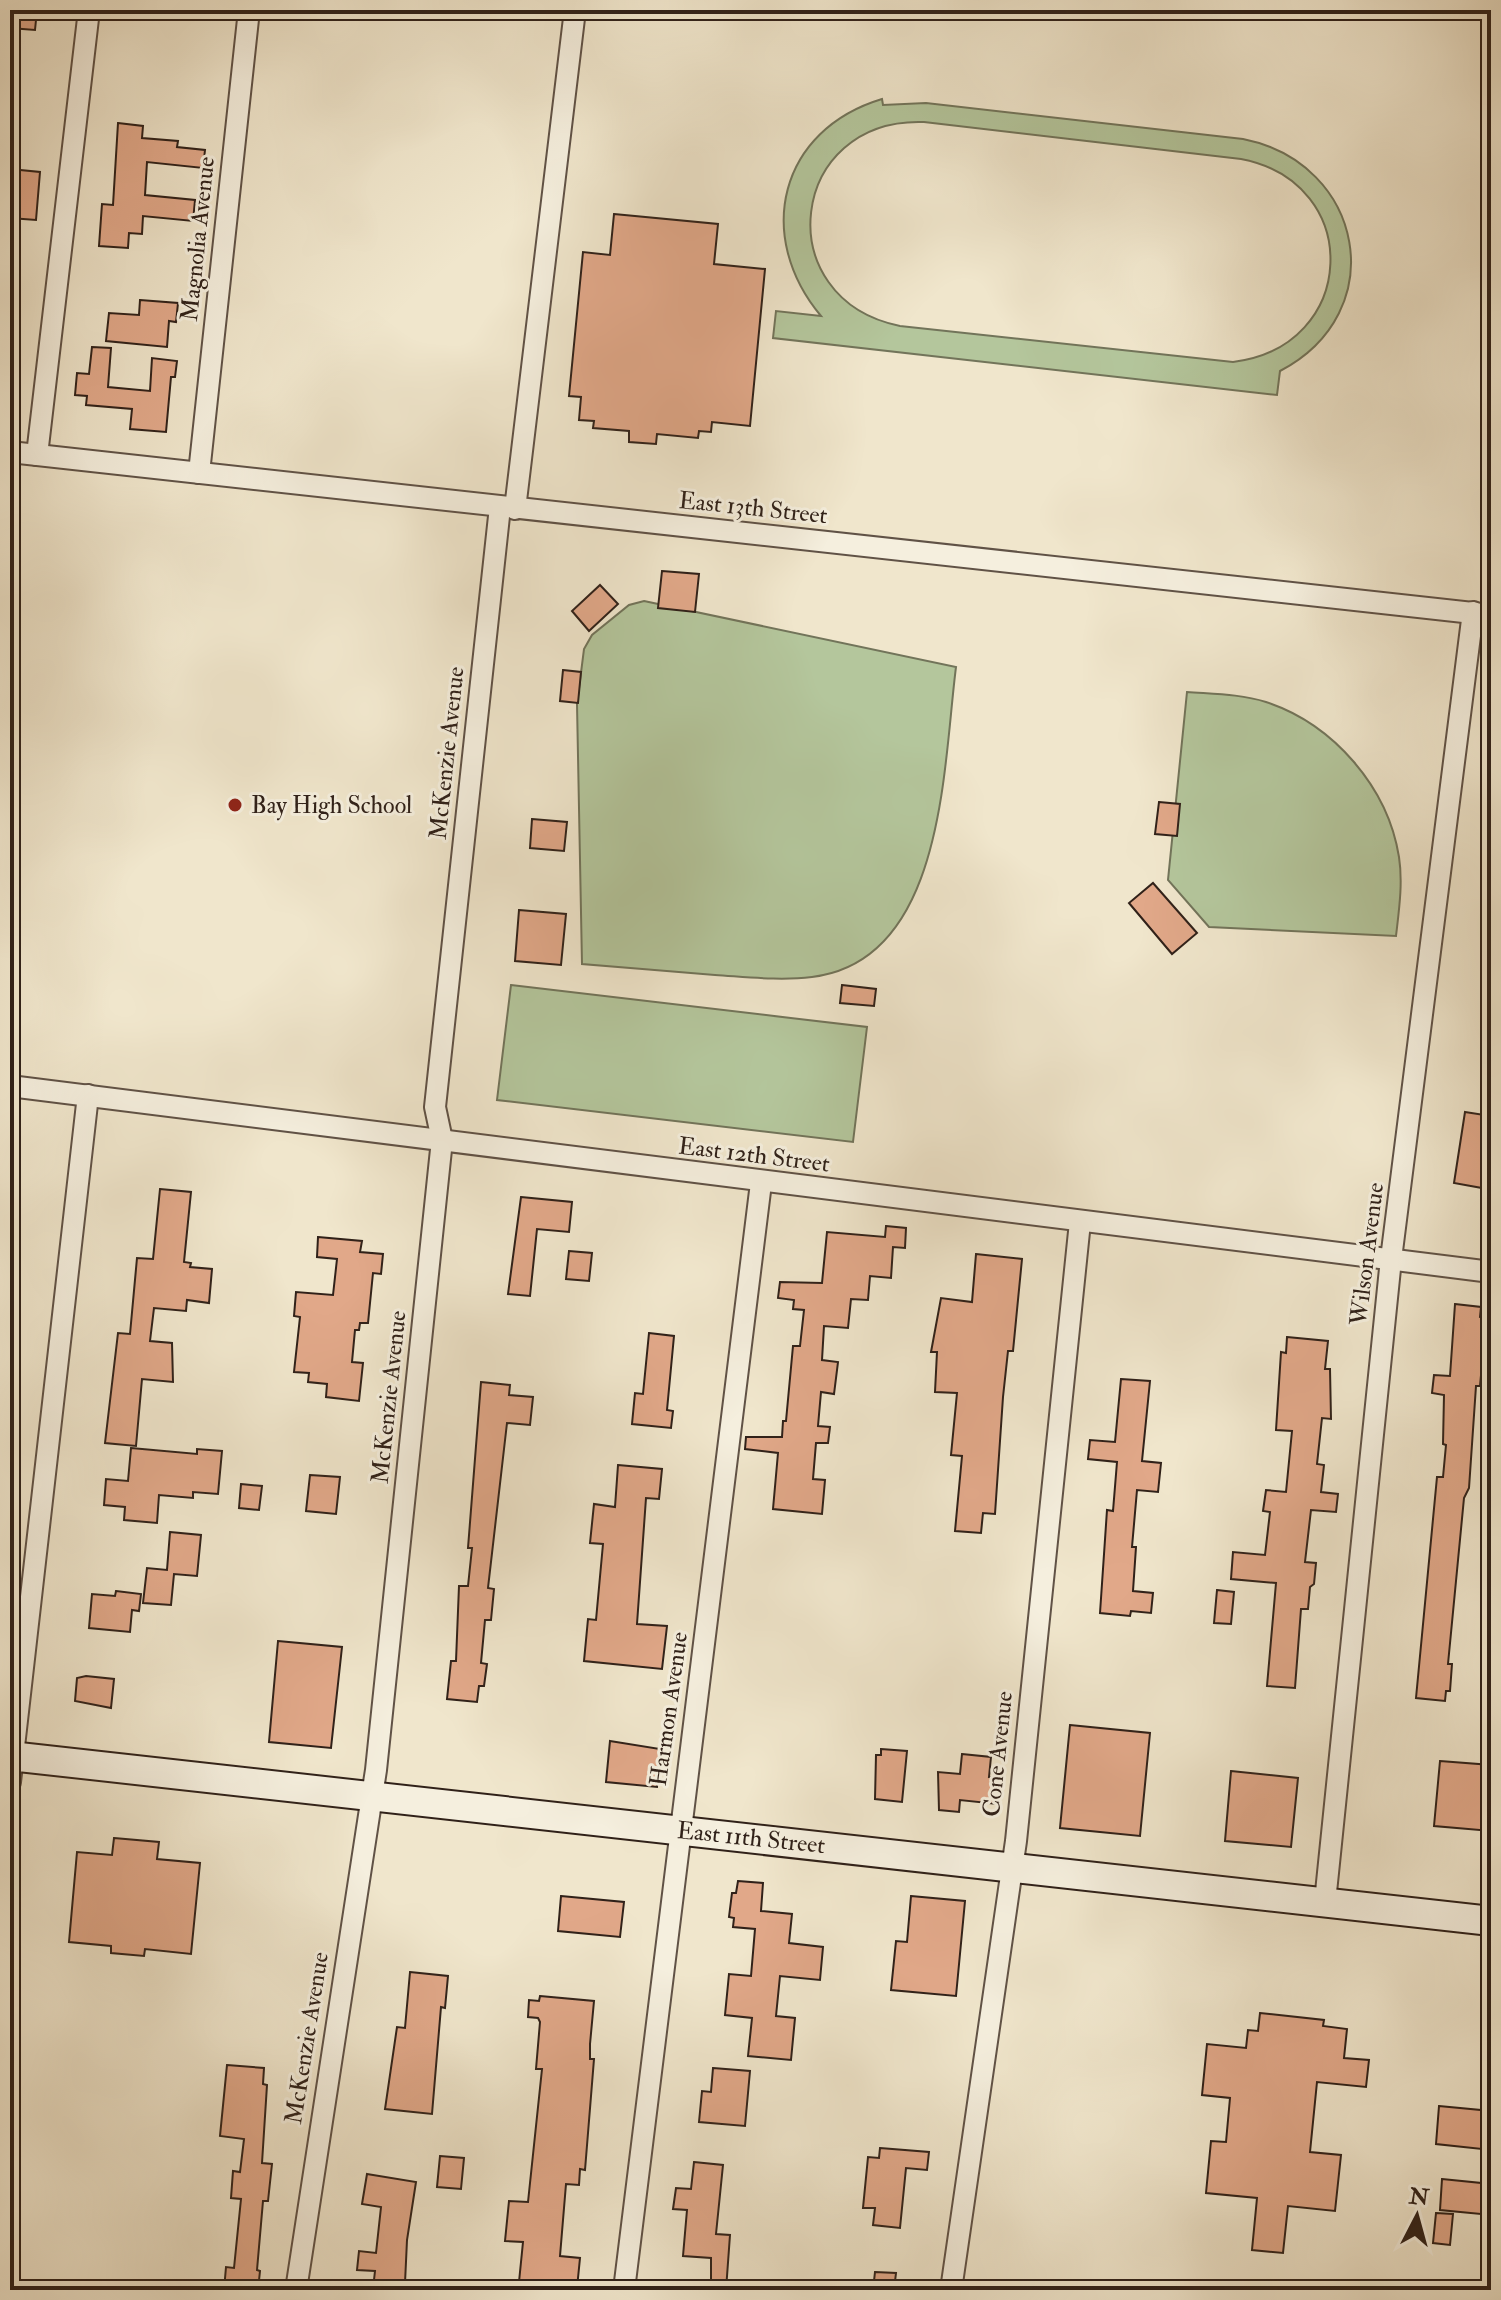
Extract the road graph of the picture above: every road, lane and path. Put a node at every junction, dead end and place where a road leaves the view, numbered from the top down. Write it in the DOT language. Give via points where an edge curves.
graph roads {
  1 [pos="89,10"];
  2 [pos="249,10"];
  3 [pos="575,10"];
  4 [pos="10,452"];
  5 [pos="37,455"];
  6 [pos="199,473"];
  7 [pos="508,508"];
  8 [pos="1482,614"];
  9 [pos="10,1086"];
  10 [pos="88,1095"];
  11 [pos="442,1140"];
  12 [pos="761,1183"];
  13 [pos="1080,1222"];
  14 [pos="1391,1259"];
  15 [pos="1491,1272"];
  16 [pos="11,1765"];
  17 [pos="371,1796"];
  18 [pos="679,1830"];
  19 [pos="1011,1867"];
  20 [pos="1325,1902"];
  21 [pos="1491,1921"];
  22 [pos="296,2290"];
  23 [pos="624,2290"];
  24 [pos="951,2290"];
  1 -- 5 [label="street"];
  2 -- 6 [label="street, Magnolia Avenue"];
  3 -- 7 [label="street, McKenzie Avenue"];
  4 -- 5 [label="street, East 13th Street"];
  5 -- 6 [label="street, East 13th Street"];
  6 -- 7 [label="street, East 13th Street"];
  7 -- 8 [label="street, East 13th Street"];
  7 -- 11 [label="street, McKenzie Avenue" via="435,1107"];
  8 -- 14 [label="street, Wilson Avenue"];
  9 -- 10 [label="street, East 12th Street"];
  10 -- 11 [label="street, East 12th Street"];
  10 -- 16 [label="street"];
  11 -- 12 [label="street, East 12th Street"];
  11 -- 17 [label="street, McKenzie Avenue"];
  12 -- 13 [label="street, East 12th Street"];
  12 -- 18 [label="street, Harmon Avenue"];
  13 -- 14 [label="street, East 12th Street"];
  13 -- 19 [label="street, Cone Avenue"];
  14 -- 15 [label="street, East 12th Street"];
  14 -- 20 [label="street, Wilson Avenue"];
  16 -- 17 [label="main road, East 11th Street"];
  17 -- 18 [label="main road, East 11th Street"];
  17 -- 22 [label="street, McKenzie Avenue"];
  18 -- 19 [label="main road, East 11th Street"];
  18 -- 23 [label="street, Harmon Avenue"];
  19 -- 20 [label="main road, East 11th Street"];
  19 -- 24 [label="street, Cone Avenue"];
  20 -- 21 [label="main road, East 11th Street"];
}
